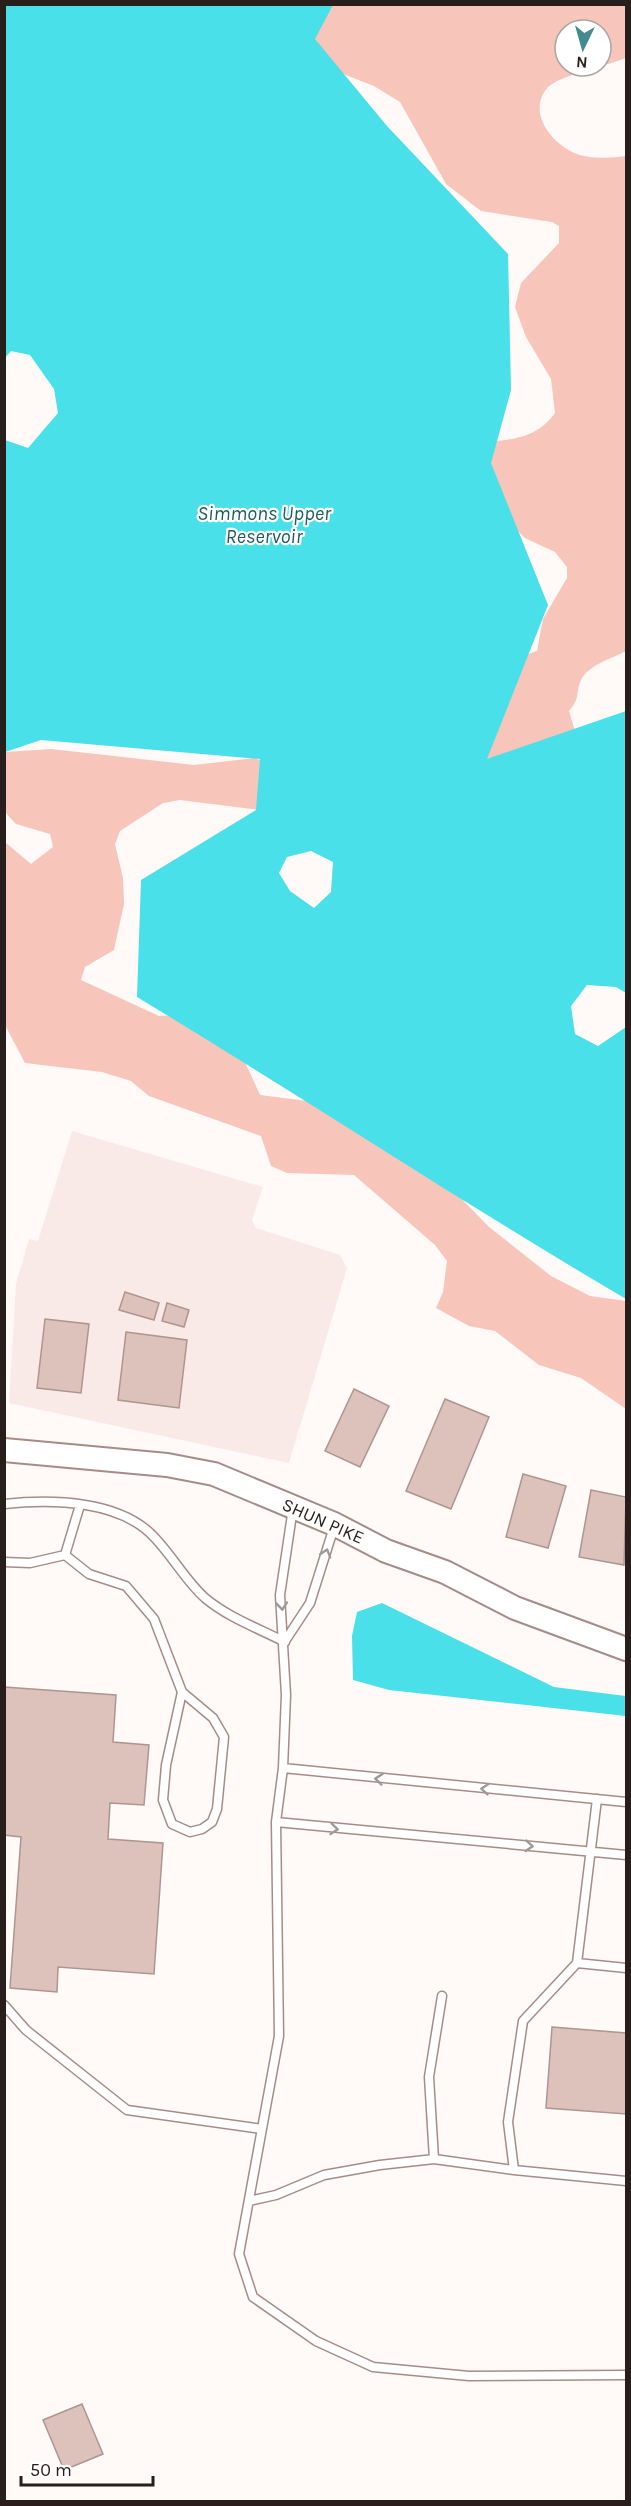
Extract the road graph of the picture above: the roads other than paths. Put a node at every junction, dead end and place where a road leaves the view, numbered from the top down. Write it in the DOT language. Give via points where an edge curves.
graph roads {
  1 [pos="4,1450"];
  2 [pos="4,1504"];
  3 [pos="80,1504"];
  4 [pos="293,1508"];
  5 [pos="334,1524"];
  6 [pos="65,1555"];
  7 [pos="4,1562"];
  8 [pos="285,1641"];
  9 [pos="627,1649"];
  10 [pos="182,1692"];
  11 [pos="283,1768"];
  12 [pos="597,1799"];
  13 [pos="627,1802"];
  14 [pos="276,1822"];
  15 [pos="590,1852"];
  16 [pos="627,1855"];
  17 [pos="577,1963"];
  18 [pos="627,1968"];
  19 [pos="442,1996"];
  20 [pos="4,2005"];
  21 [pos="262,2129"];
  22 [pos="434,2159"];
  23 [pos="514,2170"];
  24 [pos="627,2181"];
  25 [pos="249,2201"];
  26 [pos="627,2375"];
  1 -- 4 [label="main road, SHUN PIKE" via="167,1465 202,1472 254,1489"];
  2 -- 3 [label="lane"];
  3 -- 6 [label="lane"];
  3 -- 8 [label="lane" via="130,1519 154,1536 204,1596 226,1614"];
  4 -- 5 [label="main road, SHUN PIKE"];
  4 -- 8 [label="lane, one-way" via="280,1595"];
  8 -- 5 [label="lane, one-way" via="310,1603"];
  5 -- 9 [label="main road, SHUN PIKE" via="386,1551 445,1572 515,1608"];
  6 -- 7 [label="lane" via="30,1563"];
  6 -- 10 [label="lane" via="89,1574 126,1586 140,1602 154,1619"];
  8 -- 11 [label="lane"];
  10 -- 10 [label="lane" via="213,1718 224,1737 217,1809 212,1822 190,1832 172,1824 163,1800 166,1765"];
  12 -- 11 [label="lane, one-way"];
  11 -- 14 [label="lane"];
  12 -- 13 [label="lane"];
  12 -- 15 [label="lane"];
  14 -- 15 [label="lane, one-way"];
  14 -- 21 [label="lane" via="279,2036"];
  15 -- 16 [label="lane"];
  15 -- 17 [label="lane"];
  17 -- 18 [label="lane"];
  17 -- 23 [label="lane" via="523,2021 508,2122"];
  19 -- 22 [label="lane" via="429,2077"];
  20 -- 21 [label="lane" via="26,2030 127,2110"];
  21 -- 25 [label="lane"];
  22 -- 23 [label="lane"];
  22 -- 25 [label="lane" via="324,2175 276,2195"];
  23 -- 24 [label="lane"];
  25 -- 26 [label="lane" via="239,2254 253,2297 325,2346 373,2367 469,2376"];
}
